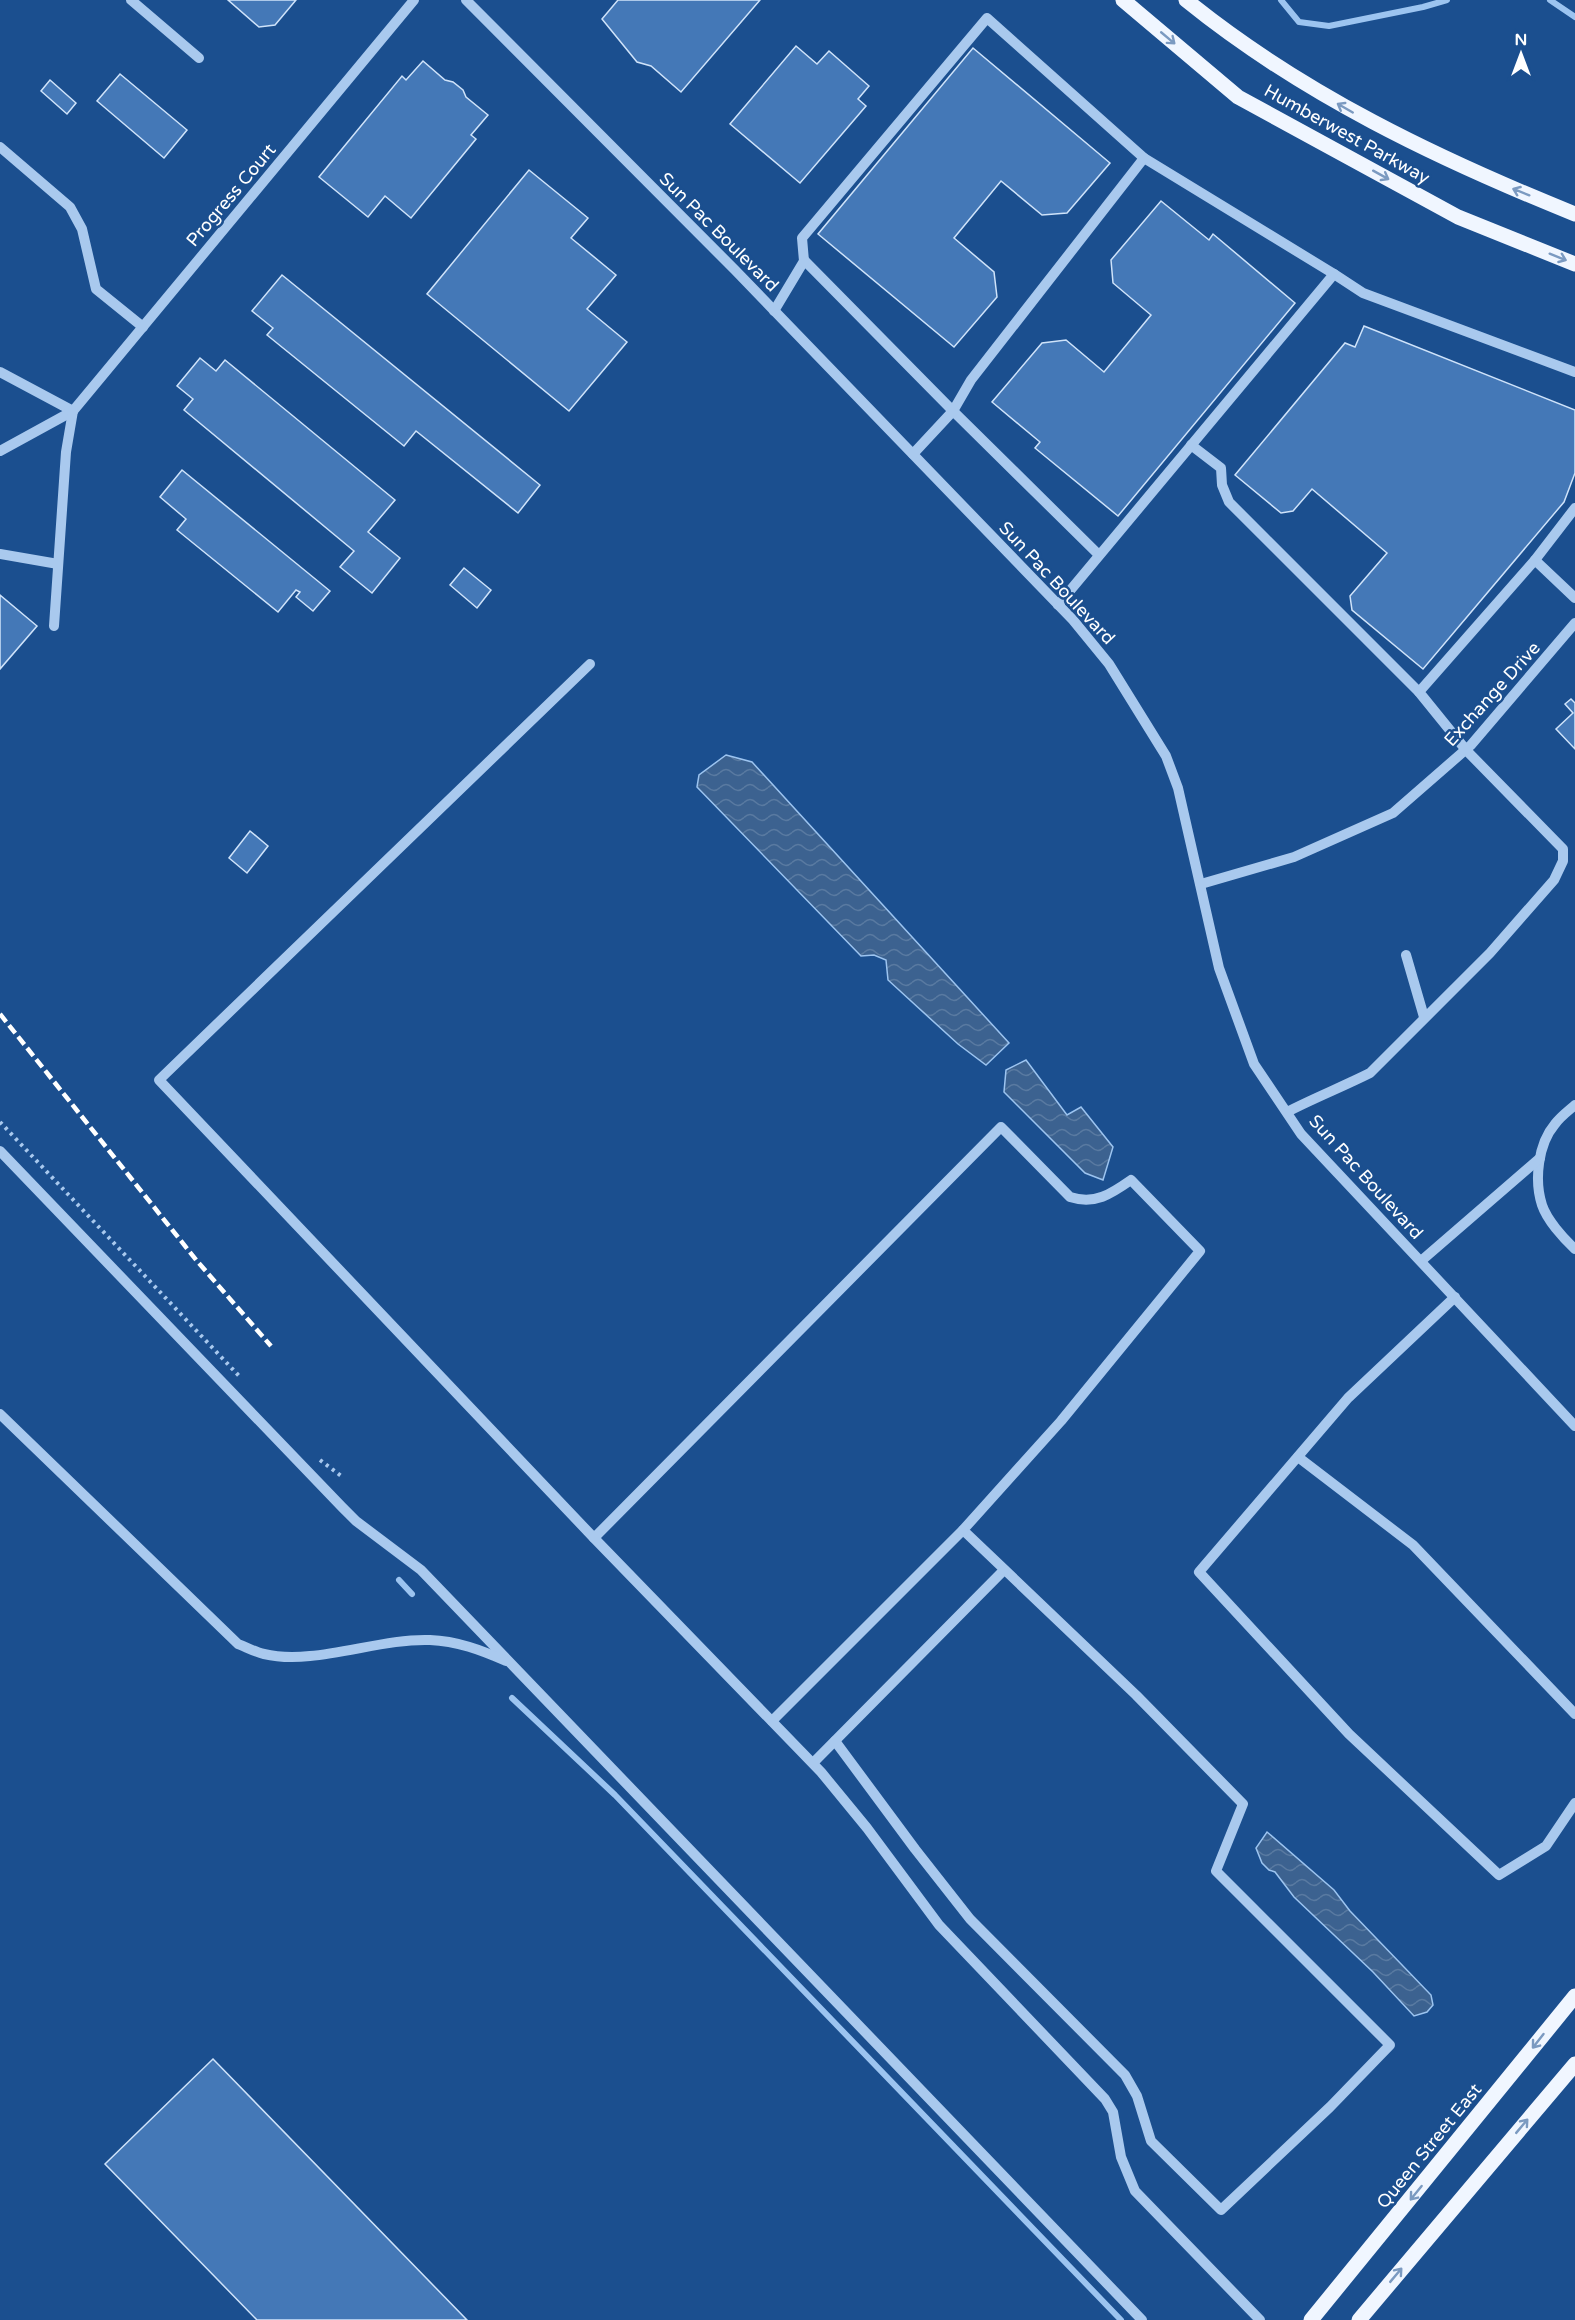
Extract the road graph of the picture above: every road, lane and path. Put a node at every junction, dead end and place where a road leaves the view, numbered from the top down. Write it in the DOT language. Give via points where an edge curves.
graph roads {
  1 [pos="131,0"];
  2 [pos="414,0"];
  3 [pos="466,0"];
  4 [pos="1123,0"];
  5 [pos="1186,0"];
  6 [pos="199,58"];
  7 [pos="0,147"];
  8 [pos="1144,158"];
  9 [pos="1575,214"];
  10 [pos="804,260"];
  11 [pos="1575,264"];
  12 [pos="1334,274"];
  13 [pos="774,311"];
  14 [pos="143,327"];
  15 [pos="0,372"];
  16 [pos="1575,372"];
  17 [pos="73,411"];
  18 [pos="953,411"];
  19 [pos="1191,445"];
  20 [pos="0,451"];
  21 [pos="912,454"];
  22 [pos="1575,508"];
  23 [pos="0,554"];
  24 [pos="1099,555"];
  25 [pos="1535,560"];
  26 [pos="58,564"];
  27 [pos="1575,598"];
  28 [pos="1058,605"];
  29 [pos="1575,623"];
  30 [pos="54,626"];
  31 [pos="590,664"];
  32 [pos="1419,692"];
  33 [pos="1466,750"];
  34 [pos="1201,884"];
  35 [pos="1406,955"];
  36 [pos="1424,1017"];
  37 [pos="1575,1105"];
  38 [pos="1287,1112"];
  39 [pos="0,1122"];
  40 [pos="0,1151"];
  41 [pos="1540,1158"];
  42 [pos="1575,1249"];
  43 [pos="1421,1261"];
  44 [pos="1455,1297"];
  45 [pos="247,1384"];
  46 [pos="0,1414"];
  47 [pos="1575,1426"];
  48 [pos="313,1455"];
  49 [pos="1298,1456"];
  50 [pos="344,1478"];
  51 [pos="963,1530"];
  52 [pos="594,1538"];
  53 [pos="1004,1570"];
  54 [pos="511,1664"];
  55 [pos="1575,1714"];
  56 [pos="772,1721"];
  57 [pos="835,1741"];
  58 [pos="813,1763"];
  59 [pos="1575,1803"];
  60 [pos="1575,1995"];
  61 [pos="1575,2064"];
  62 [pos="1142,2320"];
  63 [pos="1260,2320"];
  64 [pos="1311,2320"];
  65 [pos="1359,2320"];
  1 -- 6 [label="street"];
  2 -- 14 [label="street, Progress Court"];
  3 -- 13 [label="street, Sun Pac Boulevard"];
  4 -- 11 [label="main road, Humberwest Parkway, one-way" via="1238,96 1458,217"];
  9 -- 5 [label="main road, Humberwest Parkway, one-way" via="1492,181 1345,109 1215,24"];
  7 -- 14 [label="street" via="70,207 81,229 96,288"];
  8 -- 10 [label="street" via="987,18 802,238"];
  8 -- 12 [label="street"];
  8 -- 18 [label="street" via="971,380"];
  10 -- 13 [label="street"];
  10 -- 18 [label="street"];
  12 -- 16 [label="street" via="1363,293"];
  12 -- 19 [label="street"];
  13 -- 21 [label="street, Sun Pac Boulevard"];
  14 -- 17 [label="street, Progress Court"];
  15 -- 17 [label="street"];
  17 -- 20 [label="street"];
  17 -- 26 [label="street"];
  18 -- 21 [label="street"];
  18 -- 24 [label="street"];
  19 -- 24 [label="street"];
  19 -- 32 [label="street" via="1221,468 1229,502"];
  21 -- 28 [label="street, Sun Pac Boulevard"];
  22 -- 25 [label="street"];
  23 -- 26 [label="street"];
  24 -- 28 [label="street"];
  25 -- 27 [label="street"];
  25 -- 32 [label="street"];
  26 -- 30 [label="street"];
  28 -- 34 [label="street, Sun Pac Boulevard" via="1109,664 1166,756 1178,788"];
  29 -- 33 [label="street, Exchange Drive"];
  31 -- 52 [label="street" via="159,1080"];
  32 -- 33 [label="street"];
  33 -- 34 [label="street, Exchange Drive" via="1393,813 1294,857"];
  33 -- 36 [label="street" via="1563,849 1563,861 1554,880 1497,945"];
  34 -- 38 [label="street, Sun Pac Boulevard" via="1219,968 1254,1064"];
  35 -- 36 [label="street"];
  36 -- 38 [label="street" via="1370,1073"];
  37 -- 41 [label="street" via="1554,1125"];
  38 -- 43 [label="street, Sun Pac Boulevard" via="1301,1134"];
  39 -- 45 [label="path"];
  40 -- 54 [label="street" via="342,1507 421,1570"];
  41 -- 42 [label="street" via="1538,1187 1542,1207"];
  41 -- 43 [label="street"];
  43 -- 44 [label="street, Sun Pac Boulevard"];
  44 -- 47 [label="street, Sun Pac Boulevard"];
  44 -- 49 [label="street" via="1348,1398"];
  46 -- 54 [label="street" via="238,1644 264,1654 291,1656 432,1640 474,1647"];
  48 -- 50 [label="path"];
  49 -- 55 [label="street" via="1413,1545"];
  49 -- 59 [label="street" via="1199,1572 1348,1734 1498,1875 1546,1846"];
  51 -- 52 [label="street" via="1061,1421 1200,1251 1131,1180 1097,1200 1070,1197 1000,1127"];
  51 -- 53 [label="street"];
  51 -- 56 [label="street"];
  52 -- 56 [label="street"];
  53 -- 57 [label="street"];
  53 -- 57 [label="street" via="1136,1695 1243,1804 1216,1871 1390,2045 1330,2107 1221,2210 1150,2141 1137,2096 1125,2075 970,1919"];
  54 -- 62 [label="street"];
  56 -- 58 [label="street"];
  57 -- 58 [label="street"];
  58 -- 63 [label="street" via="939,1925 1105,2099 1113,2112 1121,2157 1135,2191"];
  60 -- 64 [label="main road, Queen Street East, one-way"];
  65 -- 61 [label="main road, one-way"];
}
